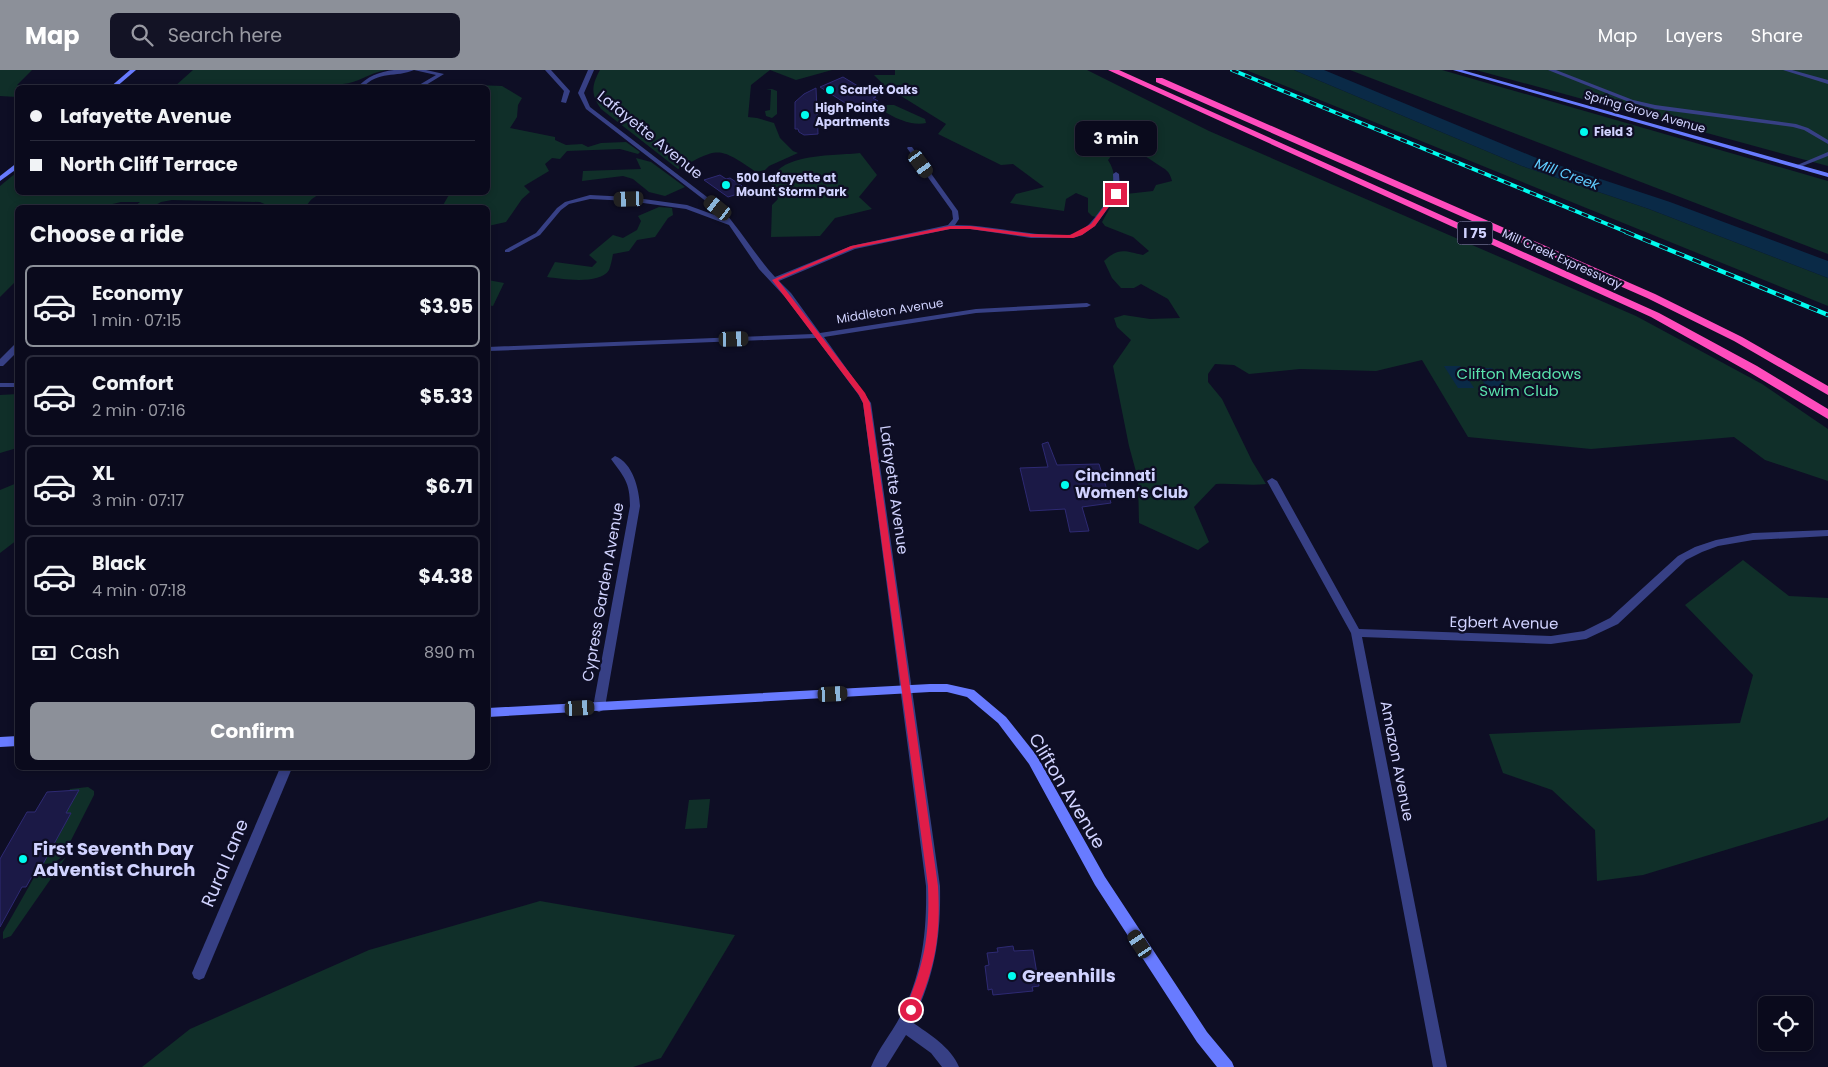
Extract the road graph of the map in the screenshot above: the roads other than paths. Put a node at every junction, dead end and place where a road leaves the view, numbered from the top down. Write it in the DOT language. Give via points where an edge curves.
graph roads {
  1 [pos="133,70"];
  2 [pos="411,70"];
  3 [pos="418,70"];
  4 [pos="449,70"];
  5 [pos="548,70"];
  6 [pos="591,70"];
  7 [pos="1112,70"];
  8 [pos="1136,70"];
  9 [pos="1456,70"];
  10 [pos="1551,70"];
  11 [pos="1786,70"];
  12 [pos="440,74"];
  13 [pos="1828,82"];
  14 [pos="115,85"];
  15 [pos="361,85"];
  16 [pos="421,85"];
  17 [pos="564,102"];
  18 [pos="1828,142"];
  19 [pos="910,148"];
  20 [pos="1826,154"];
  21 [pos="15,166"];
  22 [pos="1798,166"];
  23 [pos="1116,174"];
  24 [pos="1828,175"];
  25 [pos="0,178"];
  26 [pos="731,223"];
  27 [pos="950,227"];
  28 [pos="507,251"];
  29 [pos="774,280"];
  30 [pos="1087,305"];
  31 [pos="818,336"];
  32 [pos="15,349"];
  33 [pos="490,349"];
  34 [pos="0,364"];
  35 [pos="15,384"];
  36 [pos="0,385"];
  37 [pos="1828,391"];
  38 [pos="1828,415"];
  39 [pos="615,459"];
  40 [pos="1272,481"];
  41 [pos="1828,533"];
  42 [pos="1356,633"];
  43 [pos="907,689"];
  44 [pos="599,706"];
  45 [pos="490,713"];
  46 [pos="15,741"];
  47 [pos="0,742"];
  48 [pos="285,770"];
  49 [pos="199,973"];
  50 [pos="904,1025"];
  51 [pos="878,1067"];
  52 [pos="952,1067"];
  53 [pos="1227,1067"];
  54 [pos="1440,1067"];
  1 -- 14 [label="main road"];
  2 -- 15 [label="street" via="374,76"];
  3 -- 12 [label="street"];
  4 -- 12 [label="street"];
  5 -- 17 [label="street" via="567,91"];
  6 -- 26 [label="street, Lafayette Avenue" via="581,93 588,108 718,208"];
  7 -- 38 [label="highway, Mill Creek Expressway / I 75" via="1655,315 1738,360"];
  8 -- 37 [label="highway, Mill Creek Expressway / I 75" via="1621,282 1738,339"];
  9 -- 22 [label="main road, Spring Grove Avenue"];
  10 -- 18 [label="street" via="1631,101 1794,126"];
  11 -- 13 [label="street"];
  12 -- 16 [label="street"];
  19 -- 27 [label="street" via="955,211 956,219"];
  20 -- 22 [label="street"];
  21 -- 25 [label="main road"];
  22 -- 24 [label="main road, Spring Grove Avenue"];
  23 -- 27 [label="street" via="1116,194 1093,225 1071,237"];
  26 -- 28 [label="street" via="687,207 590,197 567,203 538,234"];
  26 -- 29 [label="street, Lafayette Avenue"];
  27 -- 29 [label="street" via="853,247"];
  29 -- 31 [label="street, Lafayette Avenue"];
  30 -- 31 [label="street, Middleton Avenue" via="976,311"];
  31 -- 33 [label="street, Middleton Avenue"];
  31 -- 43 [label="street, Lafayette Avenue" via="867,403"];
  32 -- 34 [label="street"];
  35 -- 36 [label="street"];
  39 -- 44 [label="street, Cypress Garden Avenue" via="630,475 635,506"];
  40 -- 42 [label="street, Amazon Avenue"];
  41 -- 42 [label="street, Egbert Avenue" via="1748,536 1695,550 1682,558 1614,621 1586,635 1551,640"];
  42 -- 54 [label="street, Amazon Avenue"];
  43 -- 44 [label="main road, Clifton Avenue"];
  43 -- 50 [label="street, Lafayette Avenue" via="935,914 926,973"];
  43 -- 53 [label="main road, Clifton Avenue" via="947,688 970,693 1002,720 1033,760 1100,881 1202,1037"];
  44 -- 45 [label="main road, Clifton Avenue"];
  46 -- 47 [label="main road"];
  48 -- 49 [label="street, Rural Lane"];
  50 -- 51 [label="street, Lafayette Avenue"];
  50 -- 52 [label="street" via="936,1048"];
}
